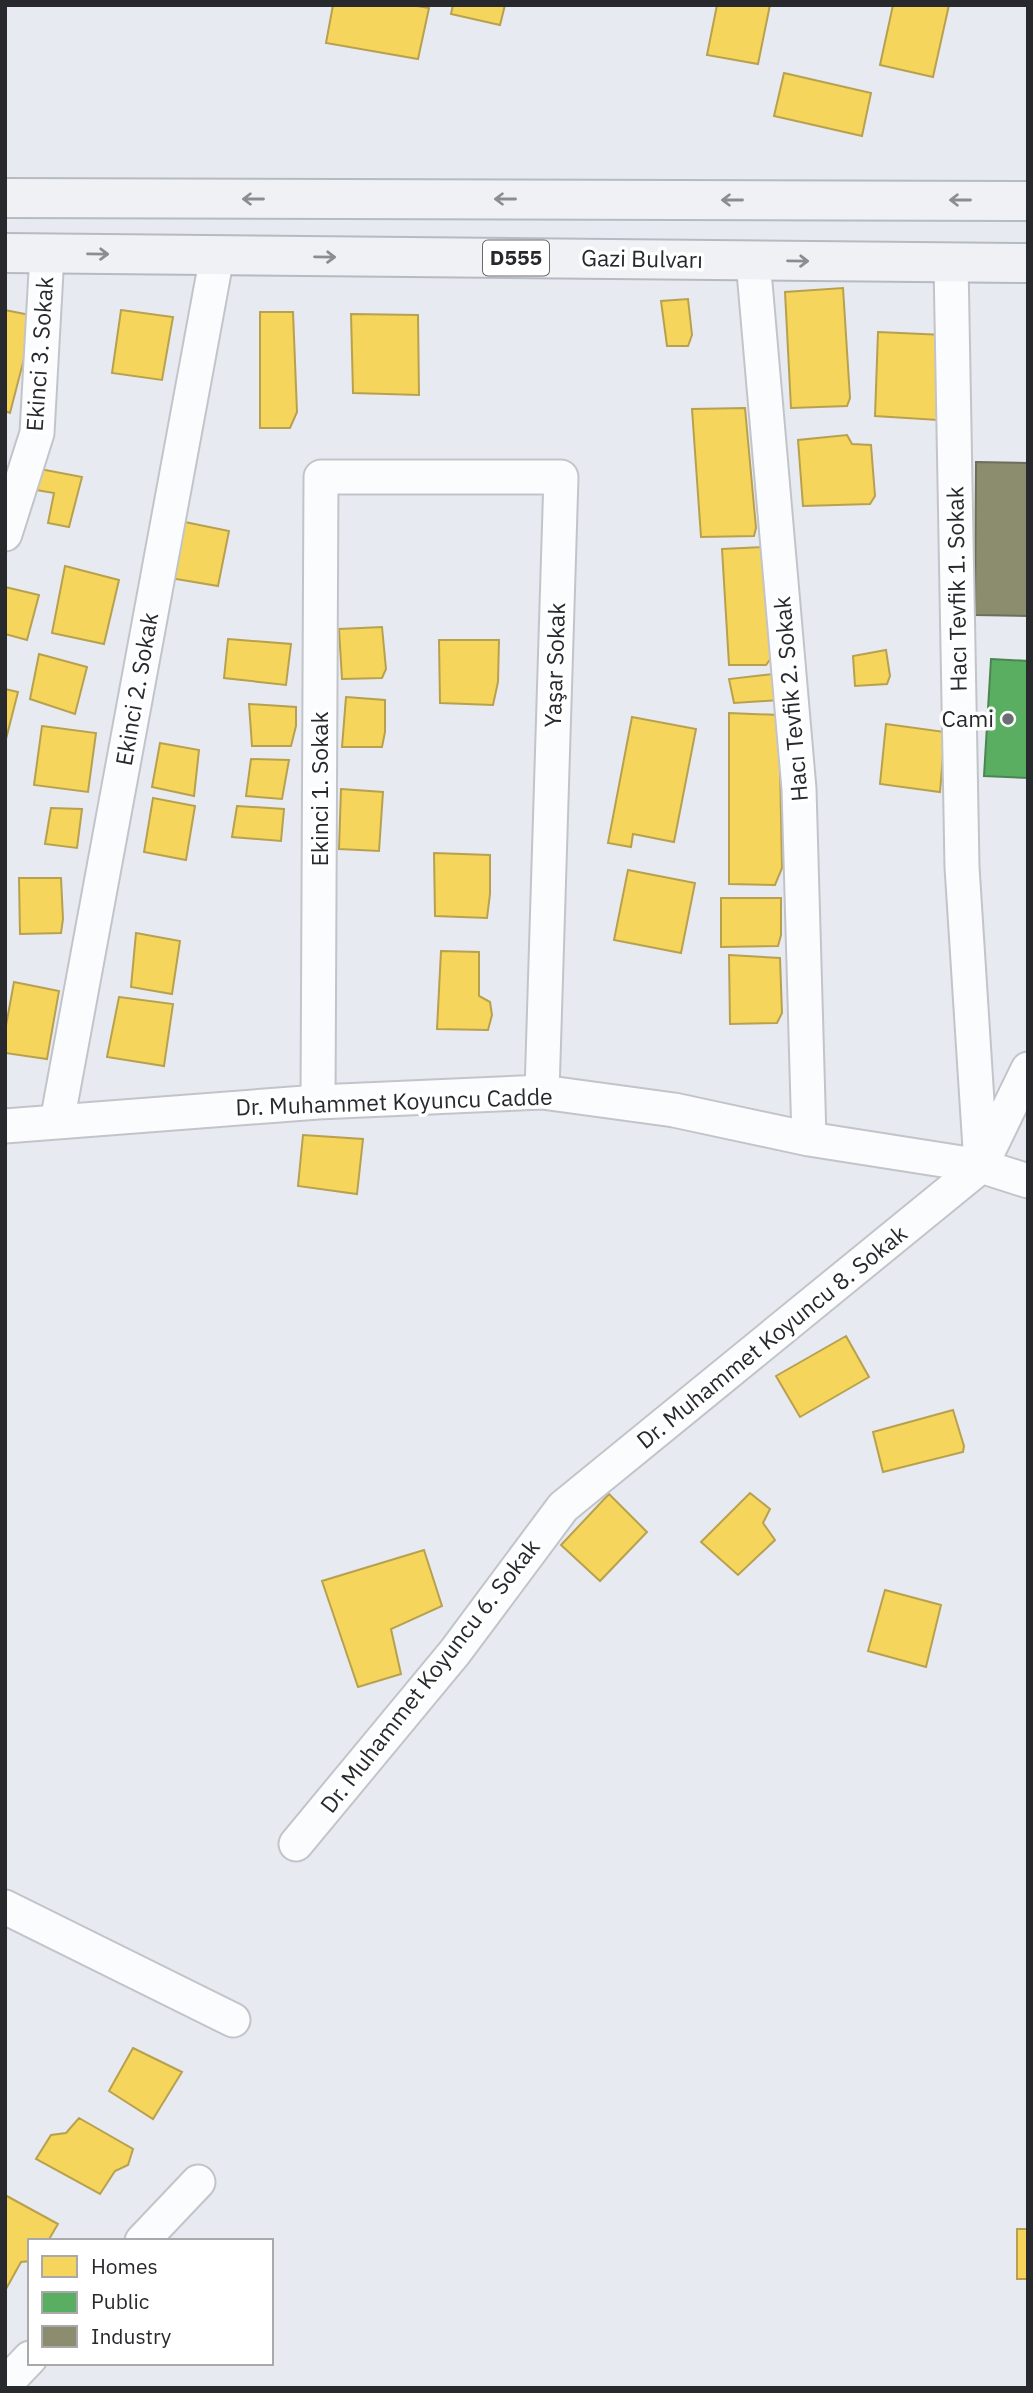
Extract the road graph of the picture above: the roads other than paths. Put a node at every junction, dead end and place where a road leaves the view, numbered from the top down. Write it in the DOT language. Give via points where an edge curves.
graph roads {
  1 [pos="5,198"];
  2 [pos="1028,201"];
  3 [pos="5,253"];
  4 [pos="47,254"];
  5 [pos="216,256"];
  6 [pos="753,260"];
  7 [pos="951,263"];
  8 [pos="1028,263"];
  9 [pos="321,477"];
  10 [pos="5,534"];
  11 [pos="1028,1069"];
  12 [pos="542,1092"];
  13 [pos="318,1102"];
  14 [pos="57,1122"];
  15 [pos="5,1126"];
  16 [pos="809,1139"];
  17 [pos="981,1166"];
  18 [pos="1028,1181"];
  19 [pos="563,1507"];
  20 [pos="296,1844"];
  21 [pos="5,1907"];
  22 [pos="233,2020"];
  23 [pos="198,2182"];
  24 [pos="144,2239"];
  2 -- 1 [label="main road, one-way"];
  3 -- 4 [label="main road, Gazi Bulvarı / D555"];
  4 -- 5 [label="main road, Gazi Bulvarı / D555, one-way"];
  4 -- 10 [label="street, Ekinci 3. Sokak" via="37,433"];
  5 -- 6 [label="main road, Gazi Bulvarı / D555, one-way"];
  5 -- 14 [label="street, Ekinci 2. Sokak"];
  6 -- 7 [label="main road, Gazi Bulvarı / D555, one-way"];
  6 -- 16 [label="street, Hacı Tevfik 2. Sokak" via="799,789"];
  7 -- 8 [label="main road, Gazi Bulvarı / D555"];
  7 -- 17 [label="street, Hacı Tevfik 1. Sokak" via="962,867"];
  9 -- 12 [label="street, Yaşar Sokak" via="561,477"];
  9 -- 13 [label="street, Ekinci 1. Sokak"];
  11 -- 17 [label="street"];
  12 -- 13 [label="street, Dr. Muhammet Koyuncu Cadde"];
  12 -- 16 [label="street, Dr. Muhammet Koyuncu Cadde" via="674,1111"];
  13 -- 14 [label="street, Dr. Muhammet Koyuncu Cadde"];
  14 -- 15 [label="street, Dr. Muhammet Koyuncu Cadde"];
  16 -- 17 [label="street, Dr. Muhammet Koyuncu Cadde"];
  17 -- 18 [label="street, Dr. Muhammet Koyuncu Cadde"];
  17 -- 19 [label="street, Dr. Muhammet Koyuncu 8. Sokak"];
  19 -- 20 [label="street, Dr. Muhammet Koyuncu 6. Sokak" via="455,1652"];
  21 -- 22 [label="street"];
  23 -- 24 [label="street"];
}
